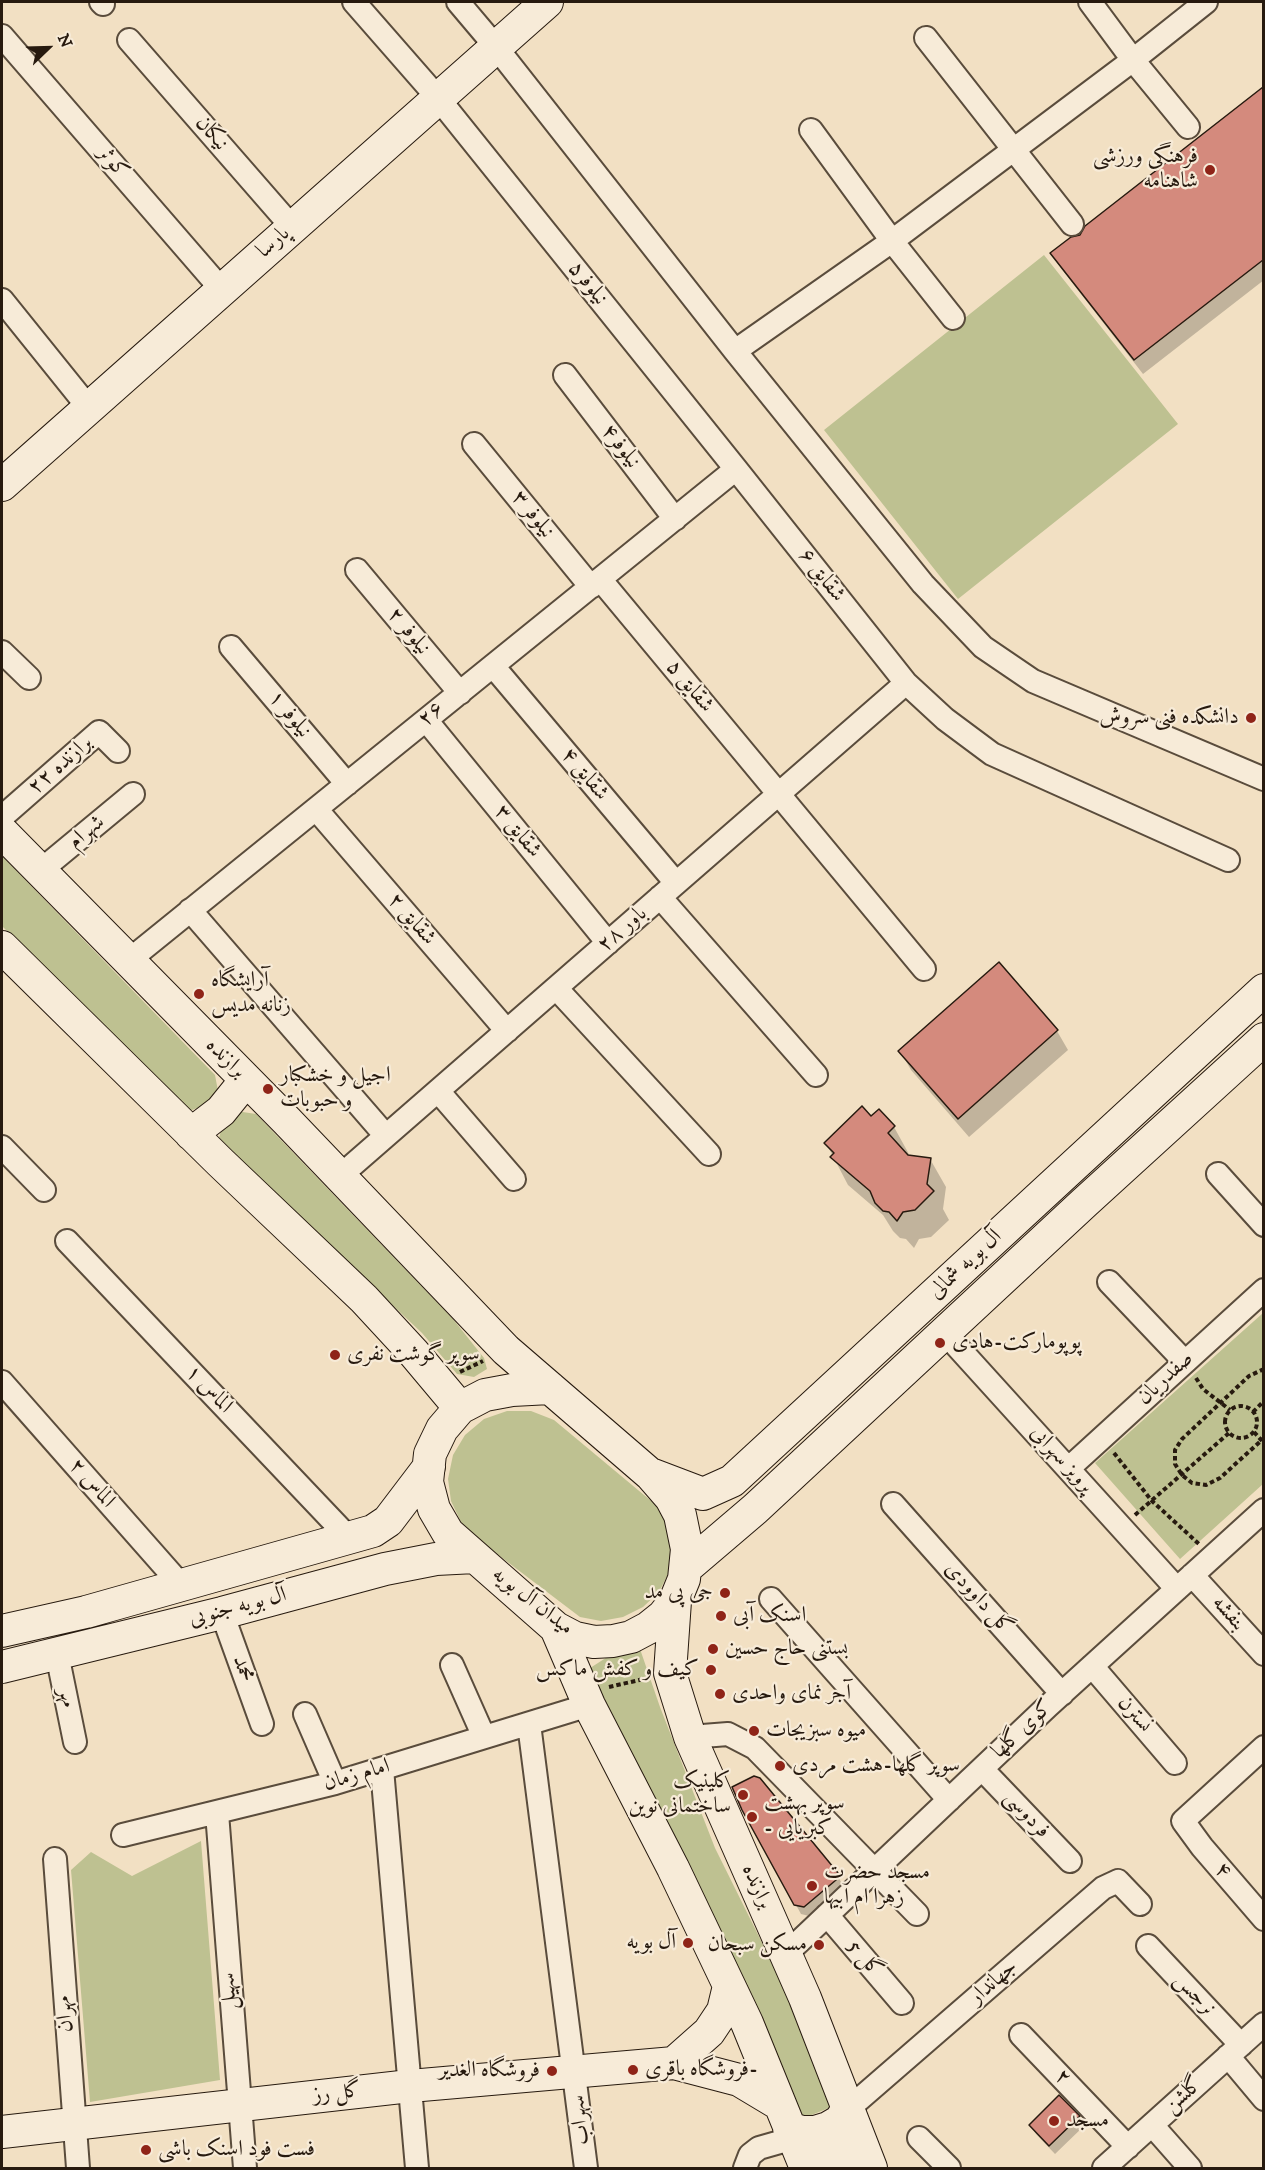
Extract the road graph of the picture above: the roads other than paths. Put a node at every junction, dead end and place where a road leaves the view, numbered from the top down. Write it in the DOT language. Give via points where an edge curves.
graph roads {
  1 [pos="354,2"];
  2 [pos="458,2"];
  3 [pos="547,2"];
  4 [pos="1090,2"];
  5 [pos="1206,2"];
  6 [pos="2,36"];
  7 [pos="927,38"];
  8 [pos="129,40"];
  9 [pos="496,46"];
  10 [pos="1133,60"];
  11 [pos="438,98"];
  12 [pos="1188,127"];
  13 [pos="811,130"];
  14 [pos="1012,150"];
  15 [pos="1072,224"];
  16 [pos="292,227"];
  17 [pos="892,241"];
  18 [pos="222,290"];
  19 [pos="2,300"];
  20 [pos="953,318"];
  21 [pos="735,351"];
  22 [pos="565,375"];
  23 [pos="89,408"];
  24 [pos="474,444"];
  25 [pos="736,469"];
  26 [pos="2,485"];
  27 [pos="675,519"];
  28 [pos="357,570"];
  29 [pos="596,583"];
  30 [pos="231,647"];
  31 [pos="2,652"];
  32 [pos="493,666"];
  33 [pos="29,678"];
  34 [pos="906,683"];
  35 [pos="460,693"];
  36 [pos="426,720"];
  37 [pos="118,751"];
  38 [pos="1263,780"];
  39 [pos="347,784"];
  40 [pos="133,794"];
  41 [pos="778,794"];
  42 [pos="316,809"];
  43 [pos="2,817"];
  44 [pos="2,832"];
  45 [pos="1228,860"];
  46 [pos="40,871"];
  47 [pos="668,890"];
  48 [pos="190,910"];
  49 [pos="608,943"];
  50 [pos="2,947"];
  51 [pos="128,960"];
  52 [pos="924,969"];
  53 [pos="556,988"];
  54 [pos="1263,990"];
  55 [pos="507,1031"];
  56 [pos="1263,1039"];
  57 [pos="816,1075"];
  58 [pos="246,1080"];
  59 [pos="438,1091"];
  60 [pos="1153,1091"];
  61 [pos="1175,1120"];
  62 [pos="191,1134"];
  63 [pos="386,1136"];
  64 [pos="2,1147"];
  65 [pos="709,1154"];
  66 [pos="1218,1174"];
  67 [pos="340,1176"];
  68 [pos="514,1179"];
  69 [pos="44,1190"];
  70 [pos="1263,1225"];
  71 [pos="67,1241"];
  72 [pos="1109,1282"];
  73 [pos="1263,1290"];
  74 [pos="945,1333"];
  75 [pos="1185,1362"];
  76 [pos="2,1382"];
  77 [pos="550,1388"];
  78 [pos="460,1408"];
  79 [pos="429,1467"];
  80 [pos="1069,1468"];
  81 [pos="651,1475"];
  82 [pos="893,1504"];
  83 [pos="1263,1510"];
  84 [pos="349,1538"];
  85 [pos="475,1557"];
  86 [pos="687,1567"];
  87 [pos="1184,1582"];
  88 [pos="181,1585"];
  89 [pos="771,1599"];
  90 [pos="675,1601"];
  91 [pos="222,1613"];
  92 [pos="556,1628"];
  93 [pos="2,1630"];
  94 [pos="57,1654"];
  95 [pos="1263,1654"];
  96 [pos="452,1665"];
  97 [pos="1092,1666"];
  98 [pos="2,1667"];
  99 [pos="1062,1694"];
  100 [pos="587,1699"];
  101 [pos="304,1714"];
  102 [pos="262,1724"];
  103 [pos="529,1724"];
  104 [pos="484,1737"];
  105 [pos="690,1737"];
  106 [pos="75,1742"];
  107 [pos="1263,1747"];
  108 [pos="1175,1763"];
  109 [pos="382,1769"];
  110 [pos="982,1769"];
  111 [pos="335,1783"];
  112 [pos="949,1800"];
  113 [pos="217,1813"];
  114 [pos="123,1835"];
  115 [pos="55,1859"];
  116 [pos="1070,1861"];
  117 [pos="874,1871"];
  118 [pos="1140,1904"];
  119 [pos="917,1914"];
  120 [pos="827,1915"];
  121 [pos="1263,1919"];
  122 [pos="1148,1946"];
  123 [pos="786,1954"];
  124 [pos="729,1986"];
  125 [pos="902,2003"];
  126 [pos="1263,2024"];
  127 [pos="1021,2035"];
  128 [pos="1234,2051"];
  129 [pos="674,2063"];
  130 [pos="575,2072"];
  131 [pos="410,2086"];
  132 [pos="1263,2099"];
  133 [pos="239,2105"];
  134 [pos="848,2110"];
  135 [pos="787,2123"];
  136 [pos="75,2124"];
  137 [pos="1152,2125"];
  138 [pos="2,2132"];
  139 [pos="919,2138"];
  140 [pos="1128,2147"];
  141 [pos="869,2165"];
  142 [pos="78,2169"];
  143 [pos="245,2169"];
  144 [pos="417,2169"];
  145 [pos="586,2169"];
  146 [pos="745,2169"];
  147 [pos="806,2169"];
  148 [pos="815,2169"];
  149 [pos="949,2169"];
  150 [pos="1104,2169"];
  151 [pos="1190,2169"];
  1 -- 11 [label="street, نیلوفر۵"];
  2 -- 9 [label="street"];
  3 -- 9 [label="main road, پارسا"];
  4 -- 10 [label="street"];
  5 -- 10 [label="street"];
  6 -- 18 [label="street, کوثر"];
  7 -- 14 [label="street"];
  8 -- 16 [label="street, نیکان"];
  9 -- 11 [label="main road, پارسا"];
  9 -- 21 [label="street"];
  10 -- 12 [label="street"];
  10 -- 14 [label="street"];
  11 -- 16 [label="main road, پارسا"];
  11 -- 25 [label="street, نیلوفر۵"];
  13 -- 17 [label="street"];
  14 -- 15 [label="street"];
  14 -- 17 [label="street"];
  16 -- 18 [label="main road, پارسا"];
  17 -- 20 [label="street"];
  17 -- 21 [label="street"];
  18 -- 23 [label="main road, پارسا"];
  19 -- 23 [label="street"];
  21 -- 38 [label="street" via="923,584 983,646 1034,681"];
  22 -- 27 [label="street, نیلوفر۴"];
  23 -- 26 [label="main road, پارسا"];
  24 -- 29 [label="street, نیلوفر ۳"];
  25 -- 27 [label="street, ۲۶"];
  25 -- 34 [label="street, شقایق ۶"];
  27 -- 29 [label="street, ۲۶"];
  28 -- 35 [label="street, نیلوفر ۲"];
  29 -- 32 [label="street, ۲۶"];
  29 -- 41 [label="street, شقایق ۵"];
  30 -- 39 [label="street, نیلوفر ۱"];
  31 -- 33 [label="street"];
  32 -- 35 [label="street, ۲۶"];
  32 -- 47 [label="street, شقایق ۴"];
  34 -- 41 [label="street, باور ۲۸"];
  34 -- 45 [label="street, شقایق ۶" via="992,754"];
  35 -- 36 [label="street, ۲۶"];
  36 -- 39 [label="street, ۲۶"];
  36 -- 49 [label="street, شقایق ۳"];
  37 -- 43 [label="street, برازنده ۲۲" via="99,732"];
  39 -- 42 [label="street, ۲۶"];
  40 -- 46 [label="street, شهرام"];
  41 -- 47 [label="street, باور ۲۸"];
  41 -- 52 [label="street, شقایق ۵"];
  42 -- 48 [label="street, ۲۶"];
  42 -- 55 [label="street, شقایق ۲"];
  44 -- 46 [label="main road, برازنده"];
  46 -- 51 [label="main road, برازنده"];
  47 -- 49 [label="street, باور ۲۸"];
  47 -- 57 [label="street, شقایق ۴"];
  48 -- 51 [label="street, ۲۶"];
  48 -- 63 [label="street"];
  49 -- 53 [label="street, باور ۲۸"];
  50 -- 62 [label="main road"];
  51 -- 58 [label="main road, برازنده"];
  53 -- 55 [label="street, باور ۲۸"];
  53 -- 65 [label="street"];
  54 -- 60 [label="main road, آل بویه شمالی"];
  55 -- 59 [label="street, باور ۲۸"];
  56 -- 61 [label="main road, آل بویه شمالی"];
  58 -- 62 [label="main road" via="221,1111"];
  58 -- 67 [label="main road, برازنده"];
  59 -- 63 [label="street, باور ۲۸"];
  59 -- 68 [label="street"];
  60 -- 61 [label="main road"];
  60 -- 81 [label="main road, آل بویه شمالی" via="732,1481 703,1494"];
  61 -- 74 [label="main road, آل بویه شمالی"];
  62 -- 78 [label="main road" via="363,1299"];
  63 -- 67 [label="street, باور ۲۸"];
  64 -- 69 [label="street"];
  66 -- 70 [label="street"];
  67 -- 77 [label="main road, برازنده" via="506,1350"];
  71 -- 84 [label="street, الماس ۱"];
  72 -- 75 [label="street"];
  73 -- 75 [label="street, صفدریان"];
  74 -- 80 [label="street, پرویز سهرابی"];
  74 -- 86 [label="main road, آل بویه شمالی"];
  75 -- 80 [label="street, صفدریان"];
  76 -- 88 [label="street, الماس ۲"];
  77 -- 78 [label="main road, میدان آل بویه" via="485,1395"];
  77 -- 81 [label="main road, میدان آل بویه"];
  78 -- 79 [label="main road, میدان آل بویه" via="441,1429"];
  79 -- 84 [label="main road, آل بویه جنوبی" via="388,1521 373,1531"];
  79 -- 85 [label="main road, میدان آل بویه" via="427,1482 434,1509 448,1533"];
  80 -- 87 [label="street, پرویز سهرابی" via="1121,1526"];
  81 -- 86 [label="main road, میدان آل بویه" via="680,1515"];
  82 -- 99 [label="street, گل داوودی"];
  83 -- 87 [label="street, کوی گلها"];
  84 -- 88 [label="main road, آل بویه جنوبی"];
  85 -- 91 [label="main road, آل بویه جنوبی" via="436,1559 385,1569"];
  85 -- 92 [label="main road, میدان آل بویه"];
  86 -- 90 [label="main road, میدان آل بویه"];
  87 -- 95 [label="street, بنفشه"];
  87 -- 97 [label="street, کوی گلها"];
  88 -- 93 [label="main road, آل بویه جنوبی" via="86,1612"];
  89 -- 112 [label="street"];
  90 -- 92 [label="main road, میدان آل بویه" via="663,1616 631,1637 594,1642"];
  90 -- 105 [label="main road, برازنده" via="670,1672"];
  91 -- 94 [label="main road, آل بویه جنوبی"];
  91 -- 102 [label="street, محمد"];
  92 -- 100 [label="main road"];
  94 -- 98 [label="main road, آل بویه جنوبی"];
  94 -- 106 [label="street, مهر"];
  96 -- 104 [label="street"];
  97 -- 99 [label="street, کوی گلها"];
  97 -- 108 [label="street, نسترن"];
  99 -- 110 [label="street, کوی گلها"];
  100 -- 103 [label="street, امام زمان"];
  100 -- 124 [label="main road"];
  101 -- 111 [label="street"];
  103 -- 104 [label="street, امام زمان"];
  103 -- 130 [label="street, سهراب"];
  104 -- 109 [label="street, امام زمان"];
  105 -- 117 [label="street" via="728,1734 755,1748"];
  105 -- 123 [label="main road, برازنده"];
  107 -- 121 [label="street, ۴" via="1183,1821"];
  109 -- 111 [label="street, امام زمان"];
  109 -- 131 [label="street"];
  110 -- 112 [label="street, کوی گلها"];
  110 -- 116 [label="street, فردوسی"];
  111 -- 113 [label="street, امام زمان"];
  112 -- 117 [label="street, کوی گلها"];
  113 -- 114 [label="street, امام زمان"];
  113 -- 133 [label="street, سهیل"];
  115 -- 136 [label="street, مهران"];
  117 -- 119 [label="street"];
  117 -- 120 [label="street, کوی گلها"];
  118 -- 134 [label="street, جهاندار" via="1118,1881 1103,1888"];
  120 -- 123 [label="street, کوی گلها"];
  120 -- 125 [label="street, گل 5"];
  122 -- 128 [label="street, نرجس"];
  123 -- 134 [label="main road, برازنده"];
  124 -- 129 [label="main road" via="723,2011 709,2032"];
  124 -- 135 [label="main road"];
  126 -- 128 [label="street, گلشن"];
  127 -- 140 [label="street, ۲"];
  128 -- 132 [label="street, نرجس"];
  128 -- 137 [label="street, گلشن"];
  129 -- 130 [label="main road, گل رز"];
  129 -- 135 [label="main road, گل رز" via="739,2080"];
  130 -- 131 [label="main road, گل رز"];
  130 -- 145 [label="street, سهراب"];
  131 -- 133 [label="main road, گل رز"];
  131 -- 144 [label="street"];
  133 -- 136 [label="main road, گل رز"];
  133 -- 143 [label="street, سهیل"];
  134 -- 135 [label="main road" via="840,2121 815,2132 802,2132"];
  134 -- 141 [label="main road, برازنده"];
  135 -- 146 [label="street" via="750,2155"];
  135 -- 147 [label="main road"];
  136 -- 138 [label="main road, گل رز"];
  136 -- 142 [label="street, مهران"];
  137 -- 140 [label="street, گلشن"];
  137 -- 151 [label="street"];
  139 -- 149 [label="street"];
  140 -- 150 [label="street, گلشن"];
  141 -- 148 [label="main road" via="855,2153 840,2151 826,2155"];
}
